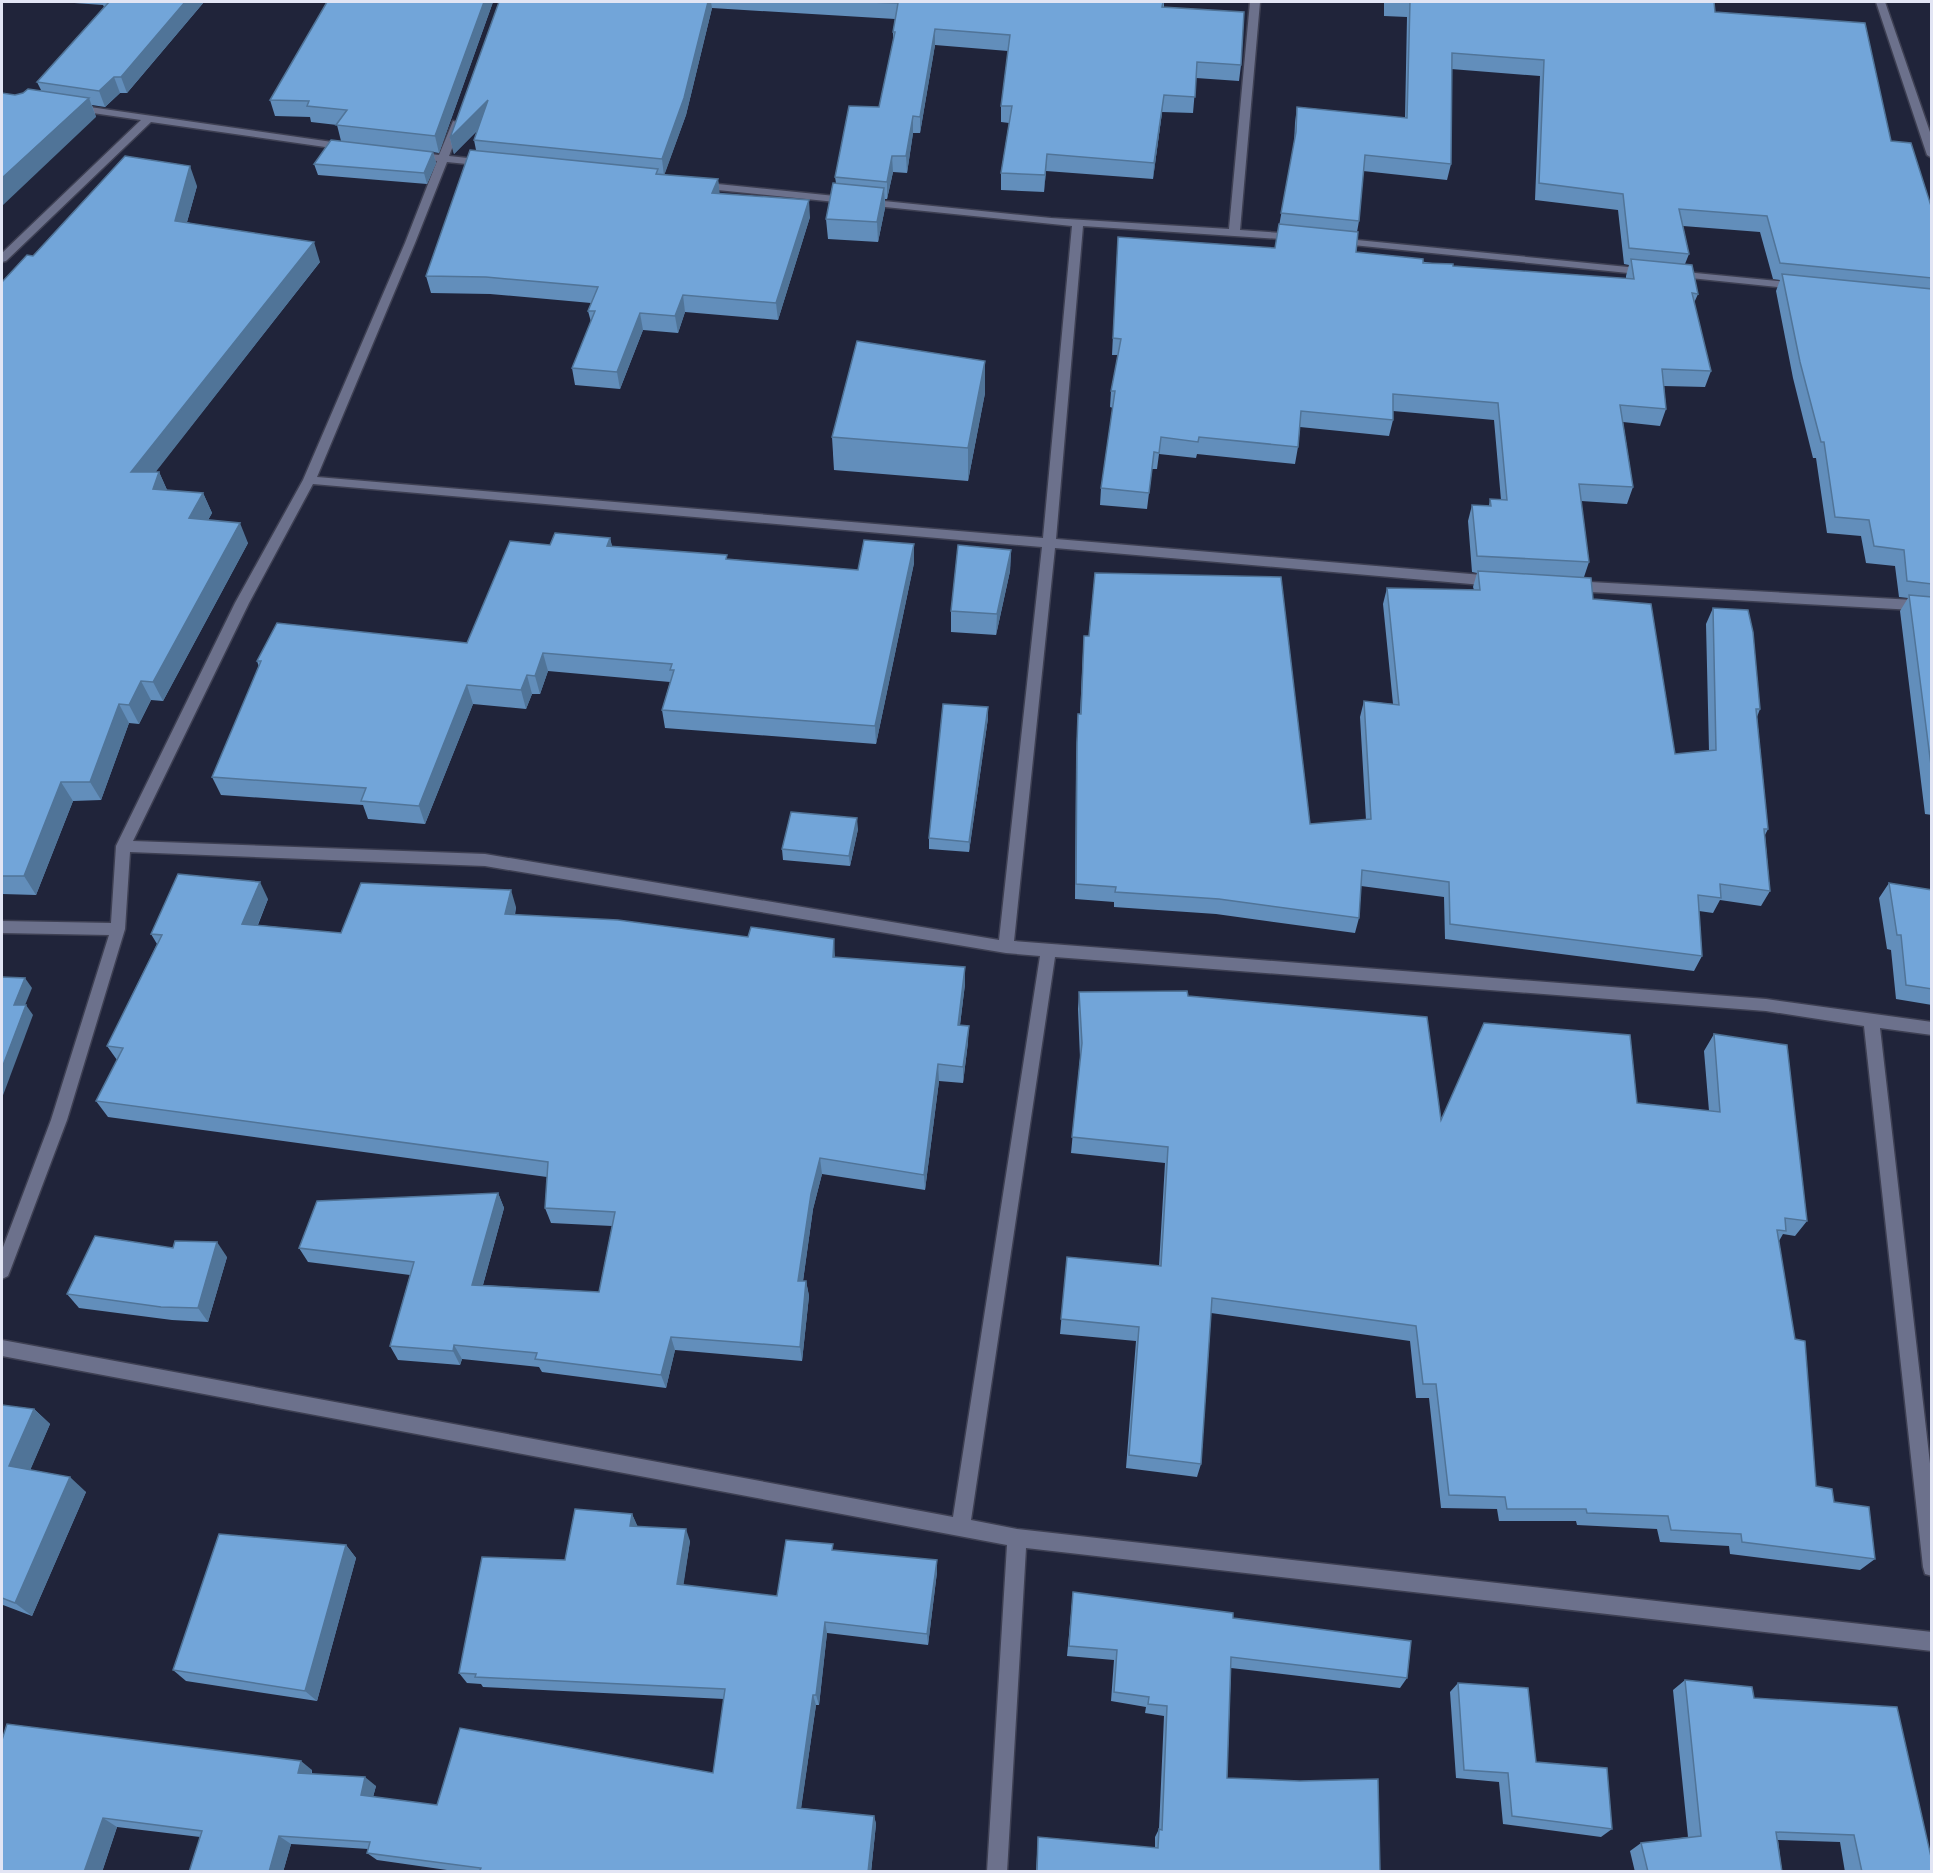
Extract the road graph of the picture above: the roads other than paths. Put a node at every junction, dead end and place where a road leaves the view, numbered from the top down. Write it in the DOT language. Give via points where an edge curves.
graph roads {
  1 [pos="1255,2"];
  2 [pos="1880,2"];
  3 [pos="69,107"];
  4 [pos="460,113"];
  5 [pos="148,119"];
  6 [pos="362,149"];
  7 [pos="398,153"];
  8 [pos="1932,155"];
  9 [pos="445,158"];
  10 [pos="498,164"];
  11 [pos="684,183"];
  12 [pos="1078,223"];
  13 [pos="1234,231"];
  14 [pos="1304,238"];
  15 [pos="1328,241"];
  16 [pos="2,259"];
  17 [pos="1808,288"];
  18 [pos="309,480"];
  19 [pos="1049,544"];
  20 [pos="1507,582"];
  21 [pos="1554,585"];
  22 [pos="1932,606"];
  23 [pos="123,846"];
  24 [pos="2,927"];
  25 [pos="118,929"];
  26 [pos="1006,947"];
  27 [pos="1048,951"];
  28 [pos="1872,1020"];
  29 [pos="1932,1029"];
  30 [pos="2,1271"];
  31 [pos="2,1348"];
  32 [pos="961,1528"];
  33 [pos="1017,1538"];
  34 [pos="1932,1568"];
  35 [pos="1932,1642"];
  36 [pos="997,1872"];
  1 -- 13 [label="street"];
  2 -- 8 [label="street"];
  3 -- 5 [label="street"];
  4 -- 9 [label="street"];
  5 -- 6 [label="street"];
  5 -- 16 [label="street"];
  7 -- 9 [label="street"];
  9 -- 10 [label="street"];
  9 -- 18 [label="street"];
  11 -- 12 [label="street"];
  12 -- 13 [label="street"];
  12 -- 19 [label="street"];
  13 -- 14 [label="street"];
  15 -- 17 [label="street"];
  18 -- 19 [label="street"];
  18 -- 23 [label="street" via="243,603"];
  19 -- 20 [label="street"];
  19 -- 26 [label="street"];
  21 -- 22 [label="street"];
  23 -- 25 [label="street"];
  23 -- 26 [label="street" via="485,860"];
  24 -- 25 [label="street"];
  25 -- 30 [label="street" via="59,1120"];
  26 -- 27 [label="street"];
  27 -- 28 [label="street" via="1766,1005"];
  27 -- 32 [label="street"];
  28 -- 29 [label="street"];
  28 -- 34 [label="street"];
  31 -- 32 [label="street"];
  32 -- 33 [label="street"];
  33 -- 35 [label="street"];
  33 -- 36 [label="street"];
}
